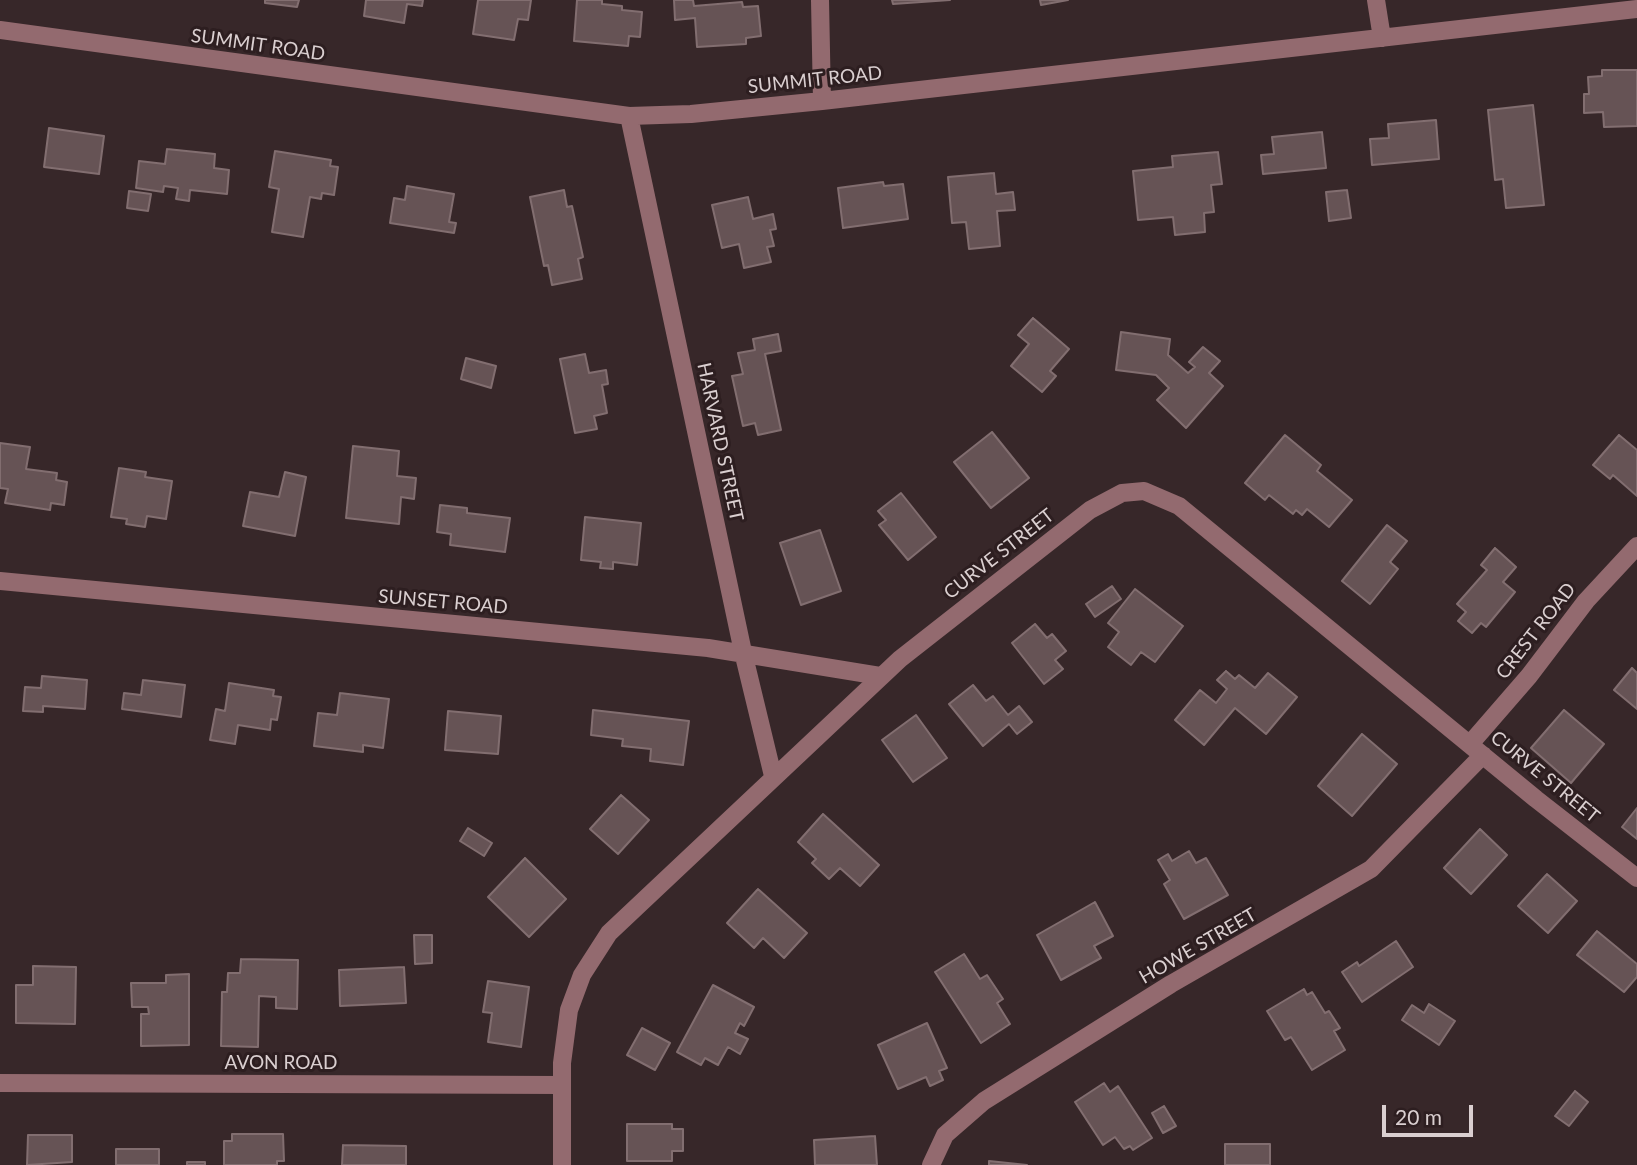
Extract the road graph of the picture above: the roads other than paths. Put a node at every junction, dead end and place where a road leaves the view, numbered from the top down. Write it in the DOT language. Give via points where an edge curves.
graph roads {
  1 [pos="820,0"];
  2 [pos="1376,0"];
  3 [pos="1637,9"];
  4 [pos="0,30"];
  5 [pos="1382,38"];
  6 [pos="822,101"];
  7 [pos="629,116"];
  8 [pos="1637,546"];
  9 [pos="0,582"];
  10 [pos="743,652"];
  11 [pos="880,676"];
  12 [pos="1476,749"];
  13 [pos="773,776"];
  14 [pos="1637,878"];
  15 [pos="0,1083"];
  16 [pos="562,1085"];
  17 [pos="562,1165"];
  18 [pos="931,1165"];
  1 -- 6 [label="street"];
  2 -- 5 [label="street"];
  3 -- 5 [label="street, SUMMIT ROAD"];
  4 -- 7 [label="street, SUMMIT ROAD"];
  5 -- 6 [label="street, SUMMIT ROAD"];
  6 -- 7 [label="street, SUMMIT ROAD"];
  7 -- 10 [label="street, HARVARD STREET"];
  8 -- 12 [label="street, CREST ROAD" via="1586,601"];
  9 -- 10 [label="street, SUNSET ROAD"];
  10 -- 11 [label="street, SUNSET ROAD"];
  10 -- 13 [label="street, HARVARD STREET"];
  11 -- 12 [label="street, CURVE STREET" via="1100,503 1122,493 1144,491 1178,506"];
  11 -- 13 [label="street, CURVE STREET"];
  12 -- 14 [label="street, CURVE STREET"];
  12 -- 18 [label="street, HOWE STREET" via="1371,869 1171,984 984,1101 945,1135"];
  13 -- 16 [label="street, CURVE STREET" via="598,946 569,1010"];
  15 -- 16 [label="street, AVON ROAD"];
  16 -- 17 [label="street, CURVE STREET"];
}
